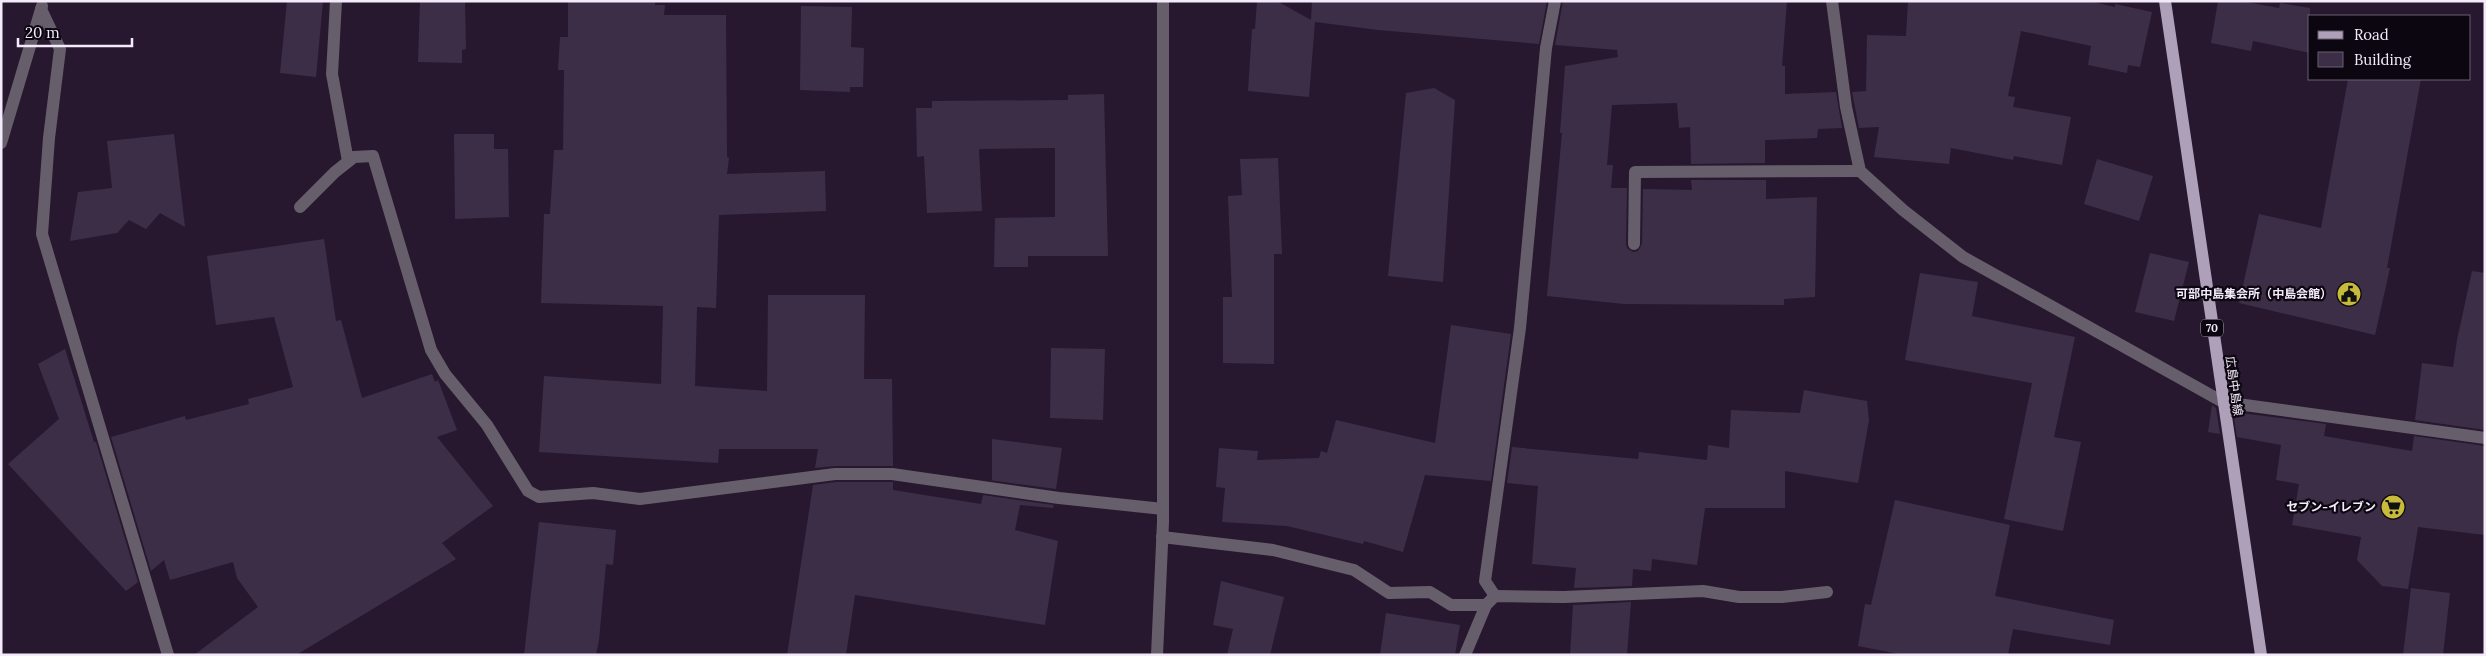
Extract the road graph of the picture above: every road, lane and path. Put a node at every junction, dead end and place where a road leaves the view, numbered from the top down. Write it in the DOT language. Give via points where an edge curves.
graph roads {
  1 [pos="336,1"];
  2 [pos="1163,1"];
  3 [pos="1555,1"];
  4 [pos="1832,1"];
  5 [pos="2166,1"];
  6 [pos="42,5"];
  7 [pos="1,143"];
  8 [pos="348,162"];
  9 [pos="1860,171"];
  10 [pos="300,207"];
  11 [pos="1634,244"];
  12 [pos="2223,402"];
  13 [pos="2485,438"];
  14 [pos="1163,509"];
  15 [pos="1162,537"];
  16 [pos="1828,592"];
  17 [pos="1490,601"];
  18 [pos="168,655"];
  19 [pos="1157,655"];
  20 [pos="1465,655"];
  21 [pos="2260,655"];
  1 -- 8 [label="street" via="332,74"];
  2 -- 14 [label="street"];
  3 -- 17 [label="street" via="1546,48 1520,328 1485,581"];
  4 -- 9 [label="street" via="1846,107"];
  5 -- 12 [label="main road, 広島中島線 / 70"];
  6 -- 7 [label="street"];
  6 -- 18 [label="street" via="60,49 42,234"];
  8 -- 10 [label="street"];
  8 -- 14 [label="street" via="354,157 373,156 431,350 445,374 488,425 528,491 539,497 593,493 640,499 852,473 892,474"];
  9 -- 11 [label="street" via="1635,172"];
  9 -- 12 [label="street" via="1963,257"];
  12 -- 13 [label="street"];
  12 -- 21 [label="main road, 広島中島線 / 70"];
  14 -- 15 [label="street"];
  15 -- 17 [label="street" via="1273,550 1354,570 1389,593 1430,592 1451,605"];
  15 -- 19 [label="street"];
  16 -- 17 [label="street" via="1782,597 1702,591"];
  17 -- 20 [label="street"];
}
